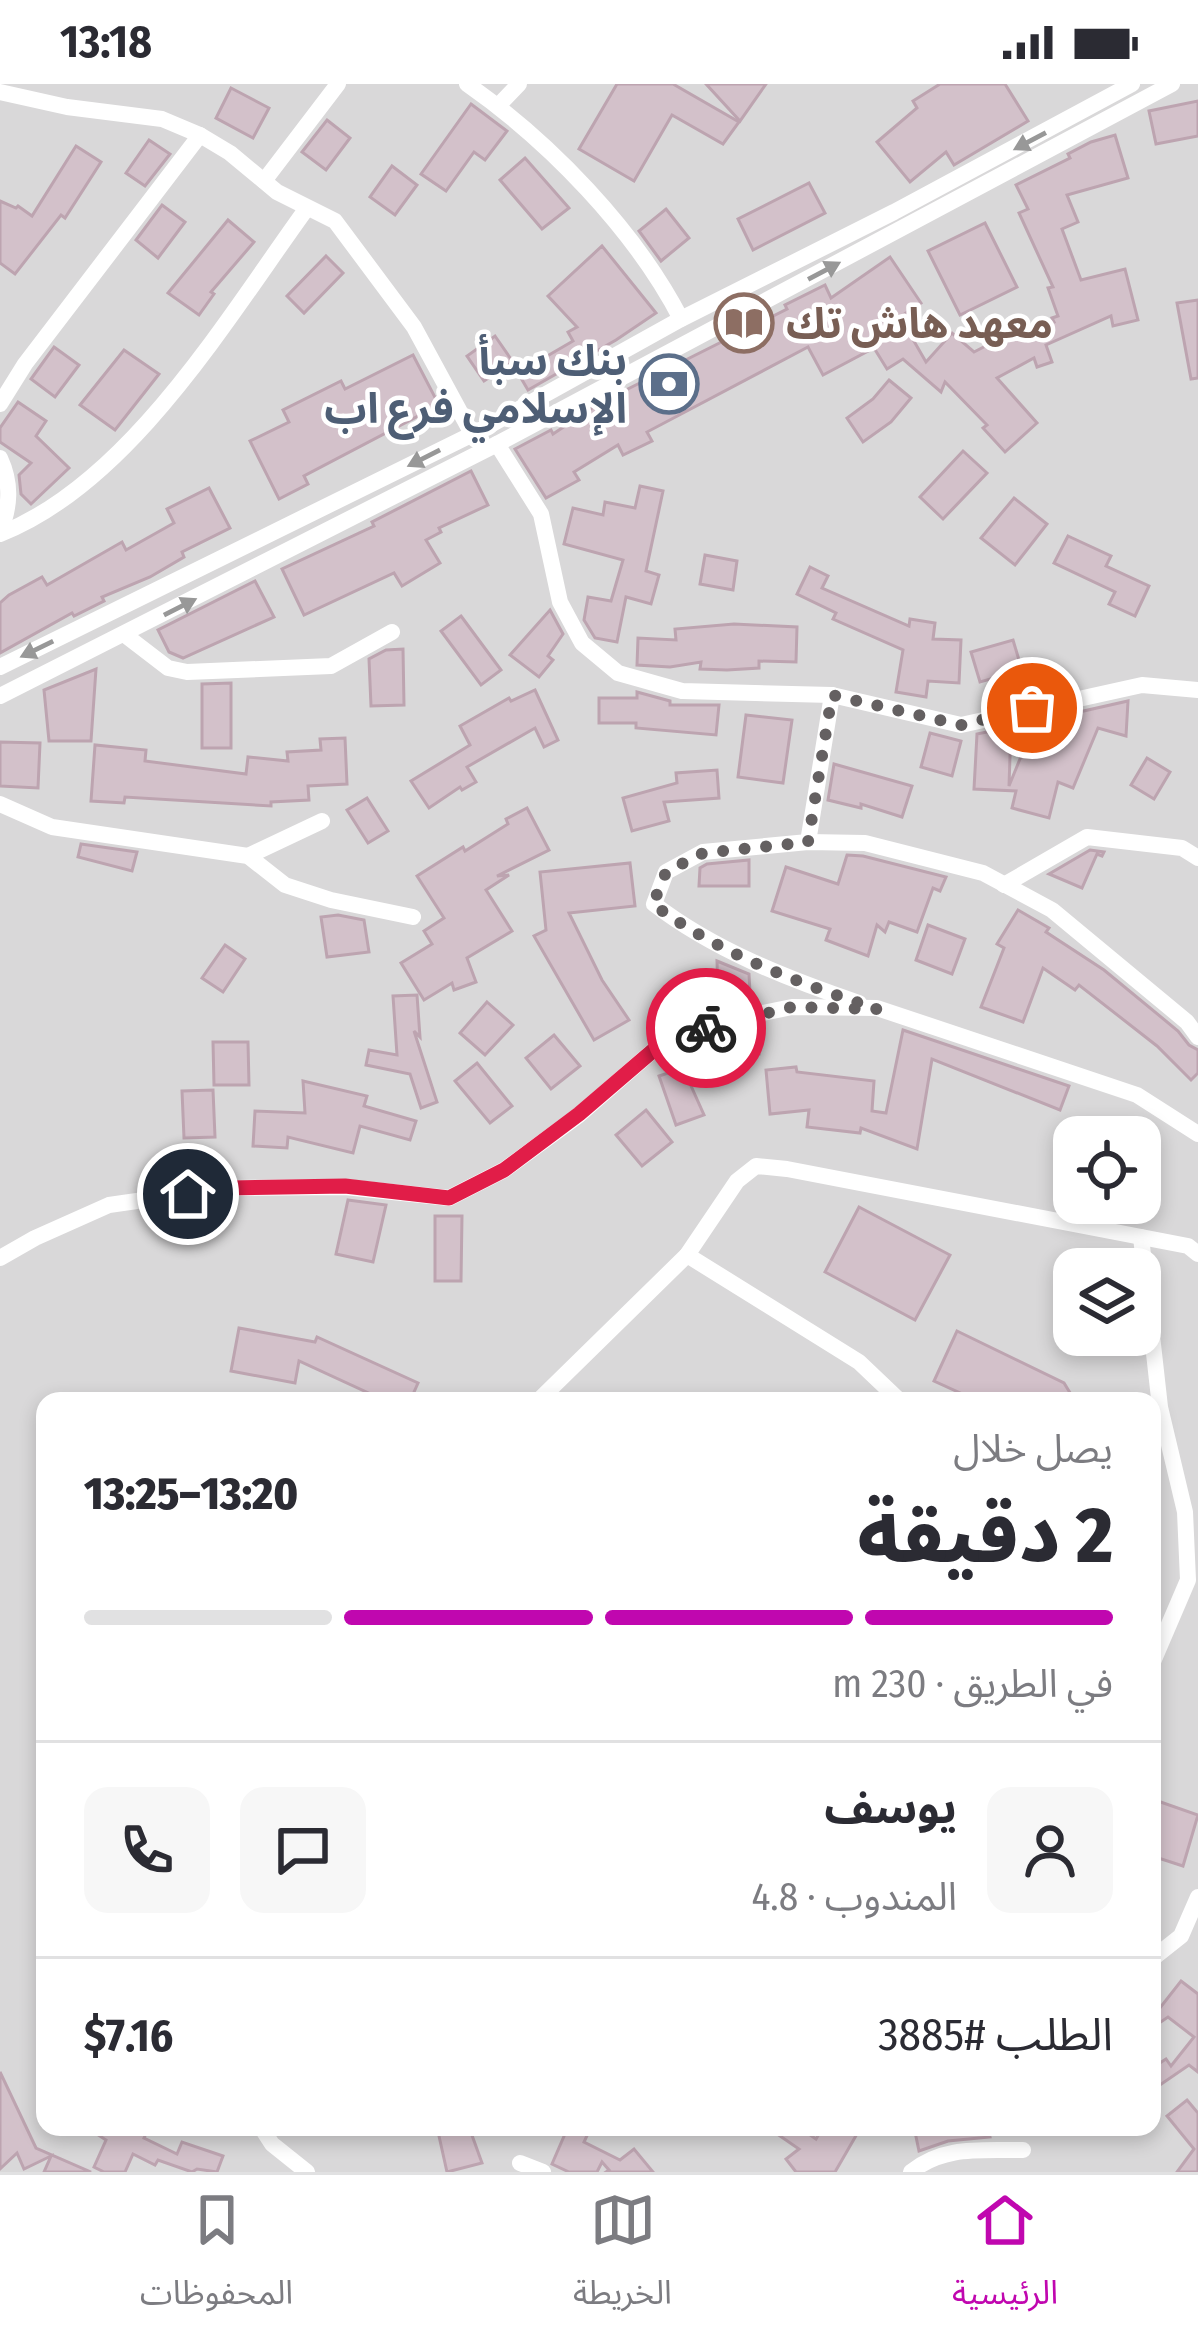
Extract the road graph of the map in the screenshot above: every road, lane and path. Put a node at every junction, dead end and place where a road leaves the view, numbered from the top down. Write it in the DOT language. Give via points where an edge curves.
graph roads {
  1 [pos="338,84"];
  2 [pos="467,84"];
  3 [pos="519,84"];
  4 [pos="1132,84"];
  5 [pos="1172,84"];
  6 [pos="0,87"];
  7 [pos="498,106"];
  8 [pos="200,135"];
  9 [pos="264,181"];
  10 [pos="307,208"];
  11 [pos="681,319"];
  12 [pos="0,404"];
  13 [pos="472,434"];
  14 [pos="497,445"];
  15 [pos="0,458"];
  16 [pos="0,533"];
  17 [pos="392,632"];
  18 [pos="125,635"];
  19 [pos="0,667"];
  20 [pos="1198,691"];
  21 [pos="832,695"];
  22 [pos="0,697"];
  23 [pos="0,804"];
  24 [pos="322,821"];
  25 [pos="808,842"];
  26 [pos="248,856"];
  27 [pos="1198,858"];
  28 [pos="1004,885"];
  29 [pos="413,917"];
  30 [pos="877,1009"];
  31 [pos="1198,1037"];
  32 [pos="1198,1134"];
  33 [pos="1141,1237"];
  34 [pos="1198,1254"];
  35 [pos="687,1255"];
  36 [pos="0,1258"];
  37 [pos="547,1392"];
  38 [pos="891,1392"];
  39 [pos="1158,1392"];
  40 [pos="1161,1411"];
  41 [pos="1161,1643"];
  42 [pos="1198,1897"];
  43 [pos="1161,1953"];
  44 [pos="267,2136"];
  45 [pos="1023,2150"];
  46 [pos="520,2163"];
  47 [pos="307,2172"];
  48 [pos="543,2172"];
  49 [pos="911,2172"];
  1 -- 9 [label="street"];
  2 -- 7 [label="street"];
  3 -- 7 [label="street"];
  4 -- 11 [label="street, one-way"];
  14 -- 5 [label="street, one-way"];
  6 -- 8 [label="street" via="67,107 162,119"];
  7 -- 11 [label="street" via="607,215 658,275"];
  8 -- 9 [label="street"];
  8 -- 12 [label="street"];
  9 -- 10 [label="street"];
  10 -- 13 [label="street" via="350,238 414,327"];
  10 -- 16 [label="street" via="173,392 79,490"];
  11 -- 13 [label="street"];
  13 -- 19 [label="street, one-way"];
  18 -- 14 [label="street, one-way"];
  14 -- 21 [label="street" via="541,514 560,602 582,644 618,673 682,692"];
  15 -- 16 [label="street" via="9,487"];
  17 -- 18 [label="street" via="332,666 223,672 168,668"];
  18 -- 22 [label="street"];
  20 -- 21 [label="street" via="1142,686 961,725"];
  21 -- 25 [label="street"];
  23 -- 26 [label="street" via="52,827"];
  24 -- 26 [label="street"];
  25 -- 28 [label="street" via="865,843"];
  25 -- 30 [label="street" via="703,853 666,872 653,904 692,933"];
  26 -- 29 [label="street" via="285,885"];
  27 -- 28 [label="street" via="1182,848 1087,837"];
  28 -- 31 [label="street" via="1052,910"];
  30 -- 32 [label="street" via="1137,1095"];
  30 -- 36 [label="street" via="792,1007 724,1021 656,1048 504,1170 449,1198 345,1186 227,1188 109,1205"];
  33 -- 34 [label="street"];
  33 -- 35 [label="street" via="756,1166"];
  33 -- 39 [label="street"];
  35 -- 37 [label="street"];
  35 -- 38 [label="street" via="859,1362"];
  40 -- 41 [label="street" via="1186,1512 1188,1580"];
  42 -- 43 [label="street" via="1181,1936"];
  44 -- 47 [label="street"];
  45 -- 49 [label="street" via="949,2151"];
  46 -- 48 [label="street"];
}
